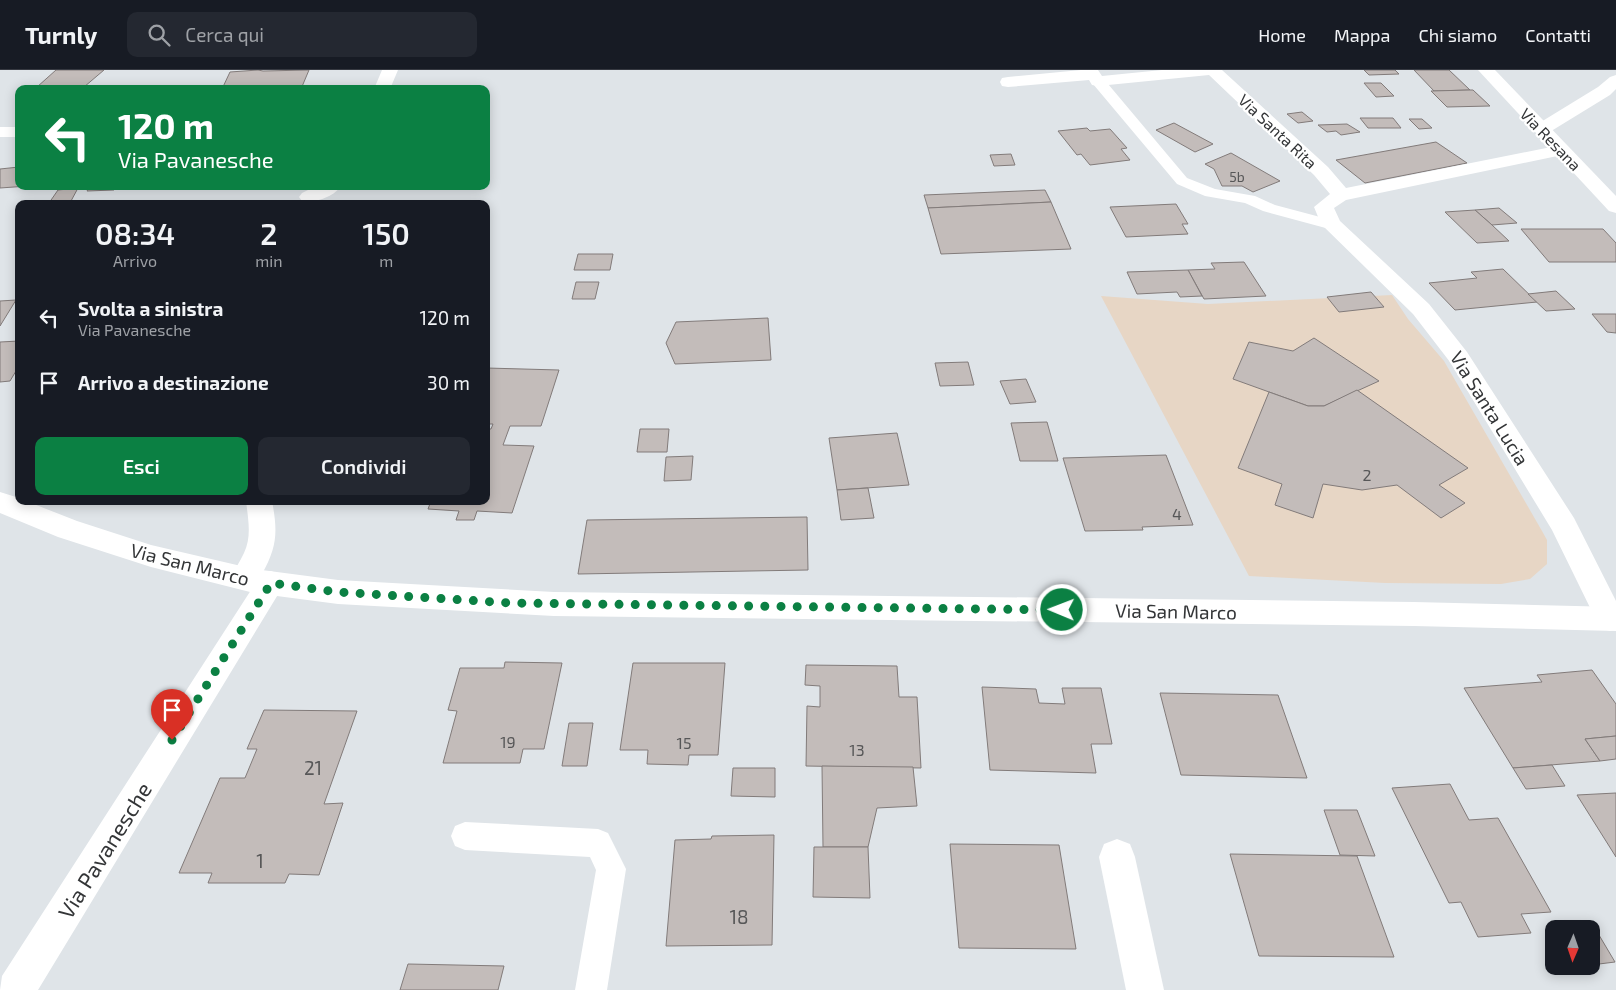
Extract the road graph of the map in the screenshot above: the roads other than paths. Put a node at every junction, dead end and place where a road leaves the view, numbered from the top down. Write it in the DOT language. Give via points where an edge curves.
graph roads {
  1 [pos="390,70"];
  2 [pos="1213,70"];
  3 [pos="1486,70"];
  4 [pos="1094,76"];
  5 [pos="1616,80"];
  6 [pos="1008,82"];
  7 [pos="384,85"];
  8 [pos="1542,129"];
  9 [pos="0,132"];
  10 [pos="15,132"];
  11 [pos="1561,150"];
  12 [pos="322,190"];
  13 [pos="1340,195"];
  14 [pos="308,196"];
  15 [pos="1616,207"];
  16 [pos="1333,225"];
  17 [pos="0,502"];
  18 [pos="259,505"];
  19 [pos="258,581"];
  20 [pos="1613,619"];
  21 [pos="465,836"];
  22 [pos="1117,857"];
  23 [pos="16,990"];
  24 [pos="590,990"];
  25 [pos="1145,990"];
  1 -- 7 [label="street"];
  2 -- 4 [label="street, Via Santa Rita"];
  2 -- 13 [label="street, Via Santa Rita" via="1321,171"];
  3 -- 8 [label="street, Via Resana"];
  4 -- 6 [label="street, Via Santa Rita"];
  4 -- 16 [label="lane, Via Santa Lucia" via="1182,181 1211,193 1249,199 1269,208"];
  5 -- 8 [label="street" via="1604,91"];
  8 -- 11 [label="street, Via Resana"];
  9 -- 10 [label="street"];
  11 -- 13 [label="street"];
  11 -- 15 [label="street, Via Resana"];
  12 -- 14 [label="street"];
  13 -- 16 [label="street" via="1324,207"];
  16 -- 20 [label="street, Via Santa Lucia" via="1421,309 1459,358 1561,520"];
  17 -- 19 [label="street, Via San Marco" via="151,556"];
  18 -- 19 [label="street, Via Pavanesche" via="262,548"];
  19 -- 20 [label="street, Via San Marco" via="338,592 554,604"];
  19 -- 23 [label="street, Via Pavanesche"];
  21 -- 24 [label="lane" via="598,843 611,868"];
  22 -- 25 [label="street"];
}
